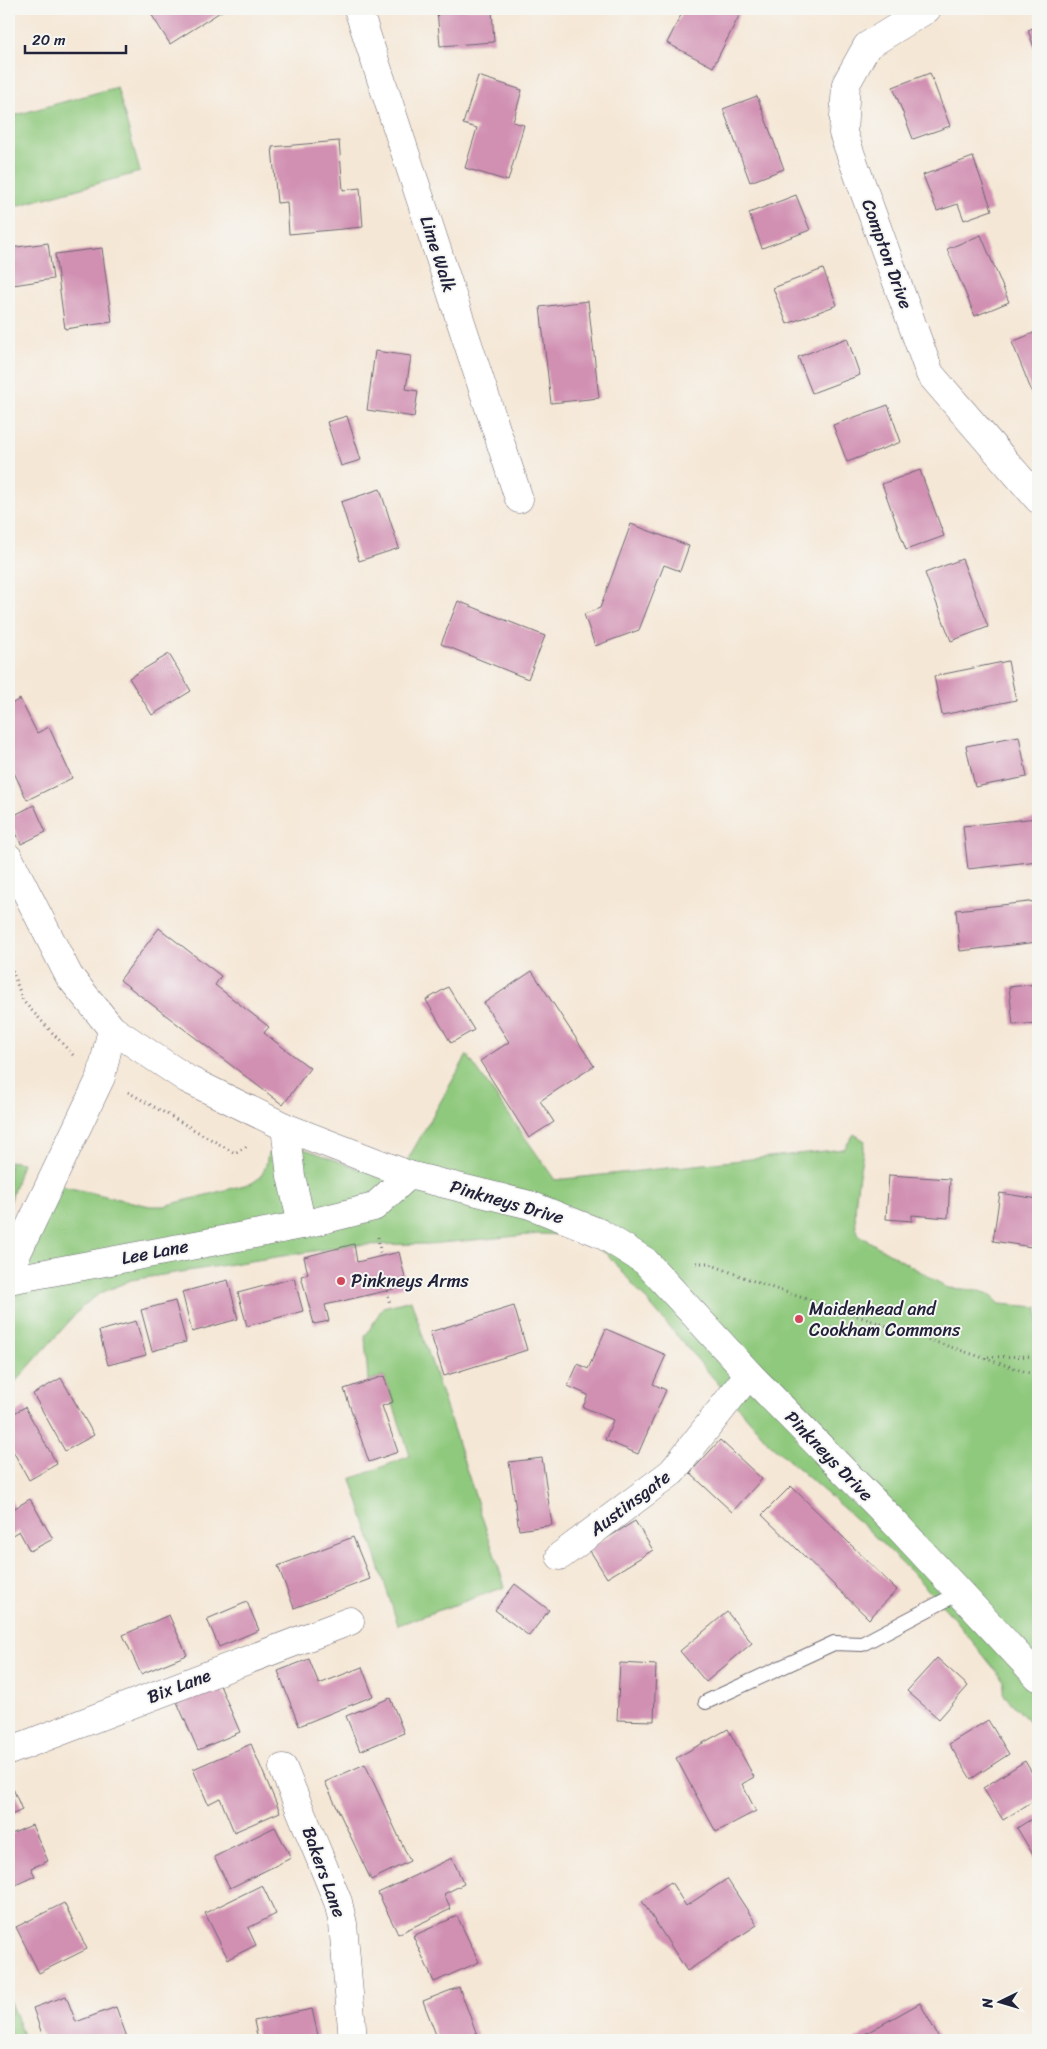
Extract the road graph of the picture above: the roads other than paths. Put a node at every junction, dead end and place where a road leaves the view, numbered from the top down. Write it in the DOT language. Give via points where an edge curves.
graph roads {
  1 [pos="358,9"];
  2 [pos="927,9"];
  3 [pos="518,499"];
  4 [pos="1038,499"];
  5 [pos="9,858"];
  6 [pos="112,1029"];
  7 [pos="284,1127"];
  8 [pos="408,1175"];
  9 [pos="302,1225"];
  10 [pos="9,1270"];
  11 [pos="9,1280"];
  12 [pos="749,1374"];
  13 [pos="560,1556"];
  14 [pos="959,1593"];
  15 [pos="350,1621"];
  16 [pos="1038,1677"];
  17 [pos="706,1702"];
  18 [pos="9,1751"];
  19 [pos="283,1768"];
  20 [pos="353,2040"];
  1 -- 3 [label="street, Lime Walk"];
  2 -- 4 [label="street, Compton Drive" via="867,46 846,84 843,133 930,374"];
  5 -- 6 [label="street, Pinkneys Drive" via="69,976"];
  6 -- 7 [label="street, Pinkneys Drive" via="187,1079"];
  6 -- 10 [label="street" via="101,1076"];
  7 -- 8 [label="street, Pinkneys Drive"];
  7 -- 9 [label="street" via="290,1176"];
  8 -- 9 [label="street, Lee Lane" via="374,1207"];
  8 -- 12 [label="street, Pinkneys Drive" via="530,1205 600,1232 645,1261"];
  9 -- 11 [label="street, Lee Lane"];
  12 -- 13 [label="street, Austinsgate" via="672,1472"];
  12 -- 14 [label="street, Pinkneys Drive"];
  14 -- 16 [label="street, Pinkneys Drive"];
  14 -- 17 [label="lane" via="862,1644 834,1643"];
  15 -- 18 [label="street, Bix Lane"];
  19 -- 20 [label="street, Bakers Lane" via="338,1902 343,1924"];
}
